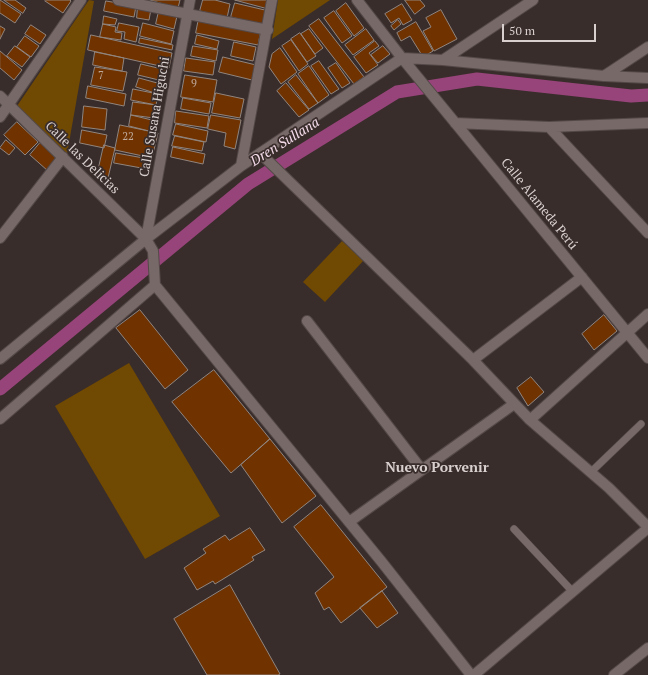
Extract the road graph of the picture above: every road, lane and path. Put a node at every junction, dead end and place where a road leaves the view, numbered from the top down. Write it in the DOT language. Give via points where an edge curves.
graph roads {
  1 [pos="81,0"];
  2 [pos="118,0"];
  3 [pos="190,0"];
  4 [pos="272,0"];
  5 [pos="357,0"];
  6 [pos="533,0"];
  7 [pos="188,14"];
  8 [pos="268,30"];
  9 [pos="648,47"];
  10 [pos="402,58"];
  11 [pos="443,60"];
  12 [pos="604,76"];
  13 [pos="648,78"];
  14 [pos="0,96"];
  15 [pos="9,105"];
  16 [pos="0,117"];
  17 [pos="455,123"];
  18 [pos="648,123"];
  19 [pos="549,126"];
  20 [pos="262,156"];
  21 [pos="63,157"];
  22 [pos="241,166"];
  23 [pos="648,233"];
  24 [pos="0,238"];
  25 [pos="146,239"];
  26 [pos="582,277"];
  27 [pos="155,283"];
  28 [pos="648,314"];
  29 [pos="307,321"];
  30 [pos="627,332"];
  31 [pos="648,358"];
  32 [pos="0,359"];
  33 [pos="472,360"];
  34 [pos="514,404"];
  35 [pos="0,419"];
  36 [pos="530,420"];
  37 [pos="642,424"];
  38 [pos="422,470"];
  39 [pos="591,472"];
  40 [pos="349,522"];
  41 [pos="648,528"];
  42 [pos="514,529"];
  43 [pos="573,592"];
  44 [pos="648,648"];
  45 [pos="471,675"];
  46 [pos="474,675"];
  47 [pos="614,675"];
  1 -- 15 [label="street"];
  2 -- 7 [label="street"];
  3 -- 7 [label="street, Calle Susana Higuchi"];
  4 -- 8 [label="street"];
  5 -- 10 [label="street"];
  6 -- 11 [label="street"];
  7 -- 8 [label="street"];
  7 -- 25 [label="street, Calle Susana Higuchi"];
  8 -- 22 [label="street"];
  9 -- 12 [label="street"];
  10 -- 11 [label="street"];
  10 -- 17 [label="street, Calle Alameda Perú"];
  10 -- 20 [label="street"];
  11 -- 12 [label="street"];
  12 -- 13 [label="street"];
  14 -- 15 [label="street, Calle las Delicias"];
  15 -- 16 [label="street"];
  15 -- 21 [label="street, Calle las Delicias"];
  17 -- 19 [label="street"];
  17 -- 26 [label="street, Calle Alameda Perú"];
  18 -- 19 [label="street"];
  19 -- 23 [label="street"];
  20 -- 22 [label="street"];
  20 -- 33 [label="street"];
  21 -- 24 [label="street"];
  21 -- 25 [label="street, Calle las Delicias"];
  22 -- 25 [label="street"];
  25 -- 27 [label="street, Calle las Delicias" via="153,251"];
  25 -- 32 [label="street"];
  26 -- 30 [label="street, Calle Alameda Perú"];
  26 -- 33 [label="street"];
  27 -- 35 [label="street"];
  27 -- 40 [label="street"];
  28 -- 30 [label="street"];
  29 -- 38 [label="street"];
  30 -- 31 [label="street, Calle Alameda Perú"];
  30 -- 36 [label="street"];
  33 -- 34 [label="street"];
  34 -- 36 [label="street"];
  34 -- 38 [label="street"];
  36 -- 39 [label="street"];
  37 -- 39 [label="lane"];
  38 -- 40 [label="street"];
  39 -- 41 [label="street"];
  40 -- 45 [label="street"];
  41 -- 43 [label="street"];
  42 -- 43 [label="lane"];
  43 -- 46 [label="street"];
  44 -- 47 [label="street"];
}
